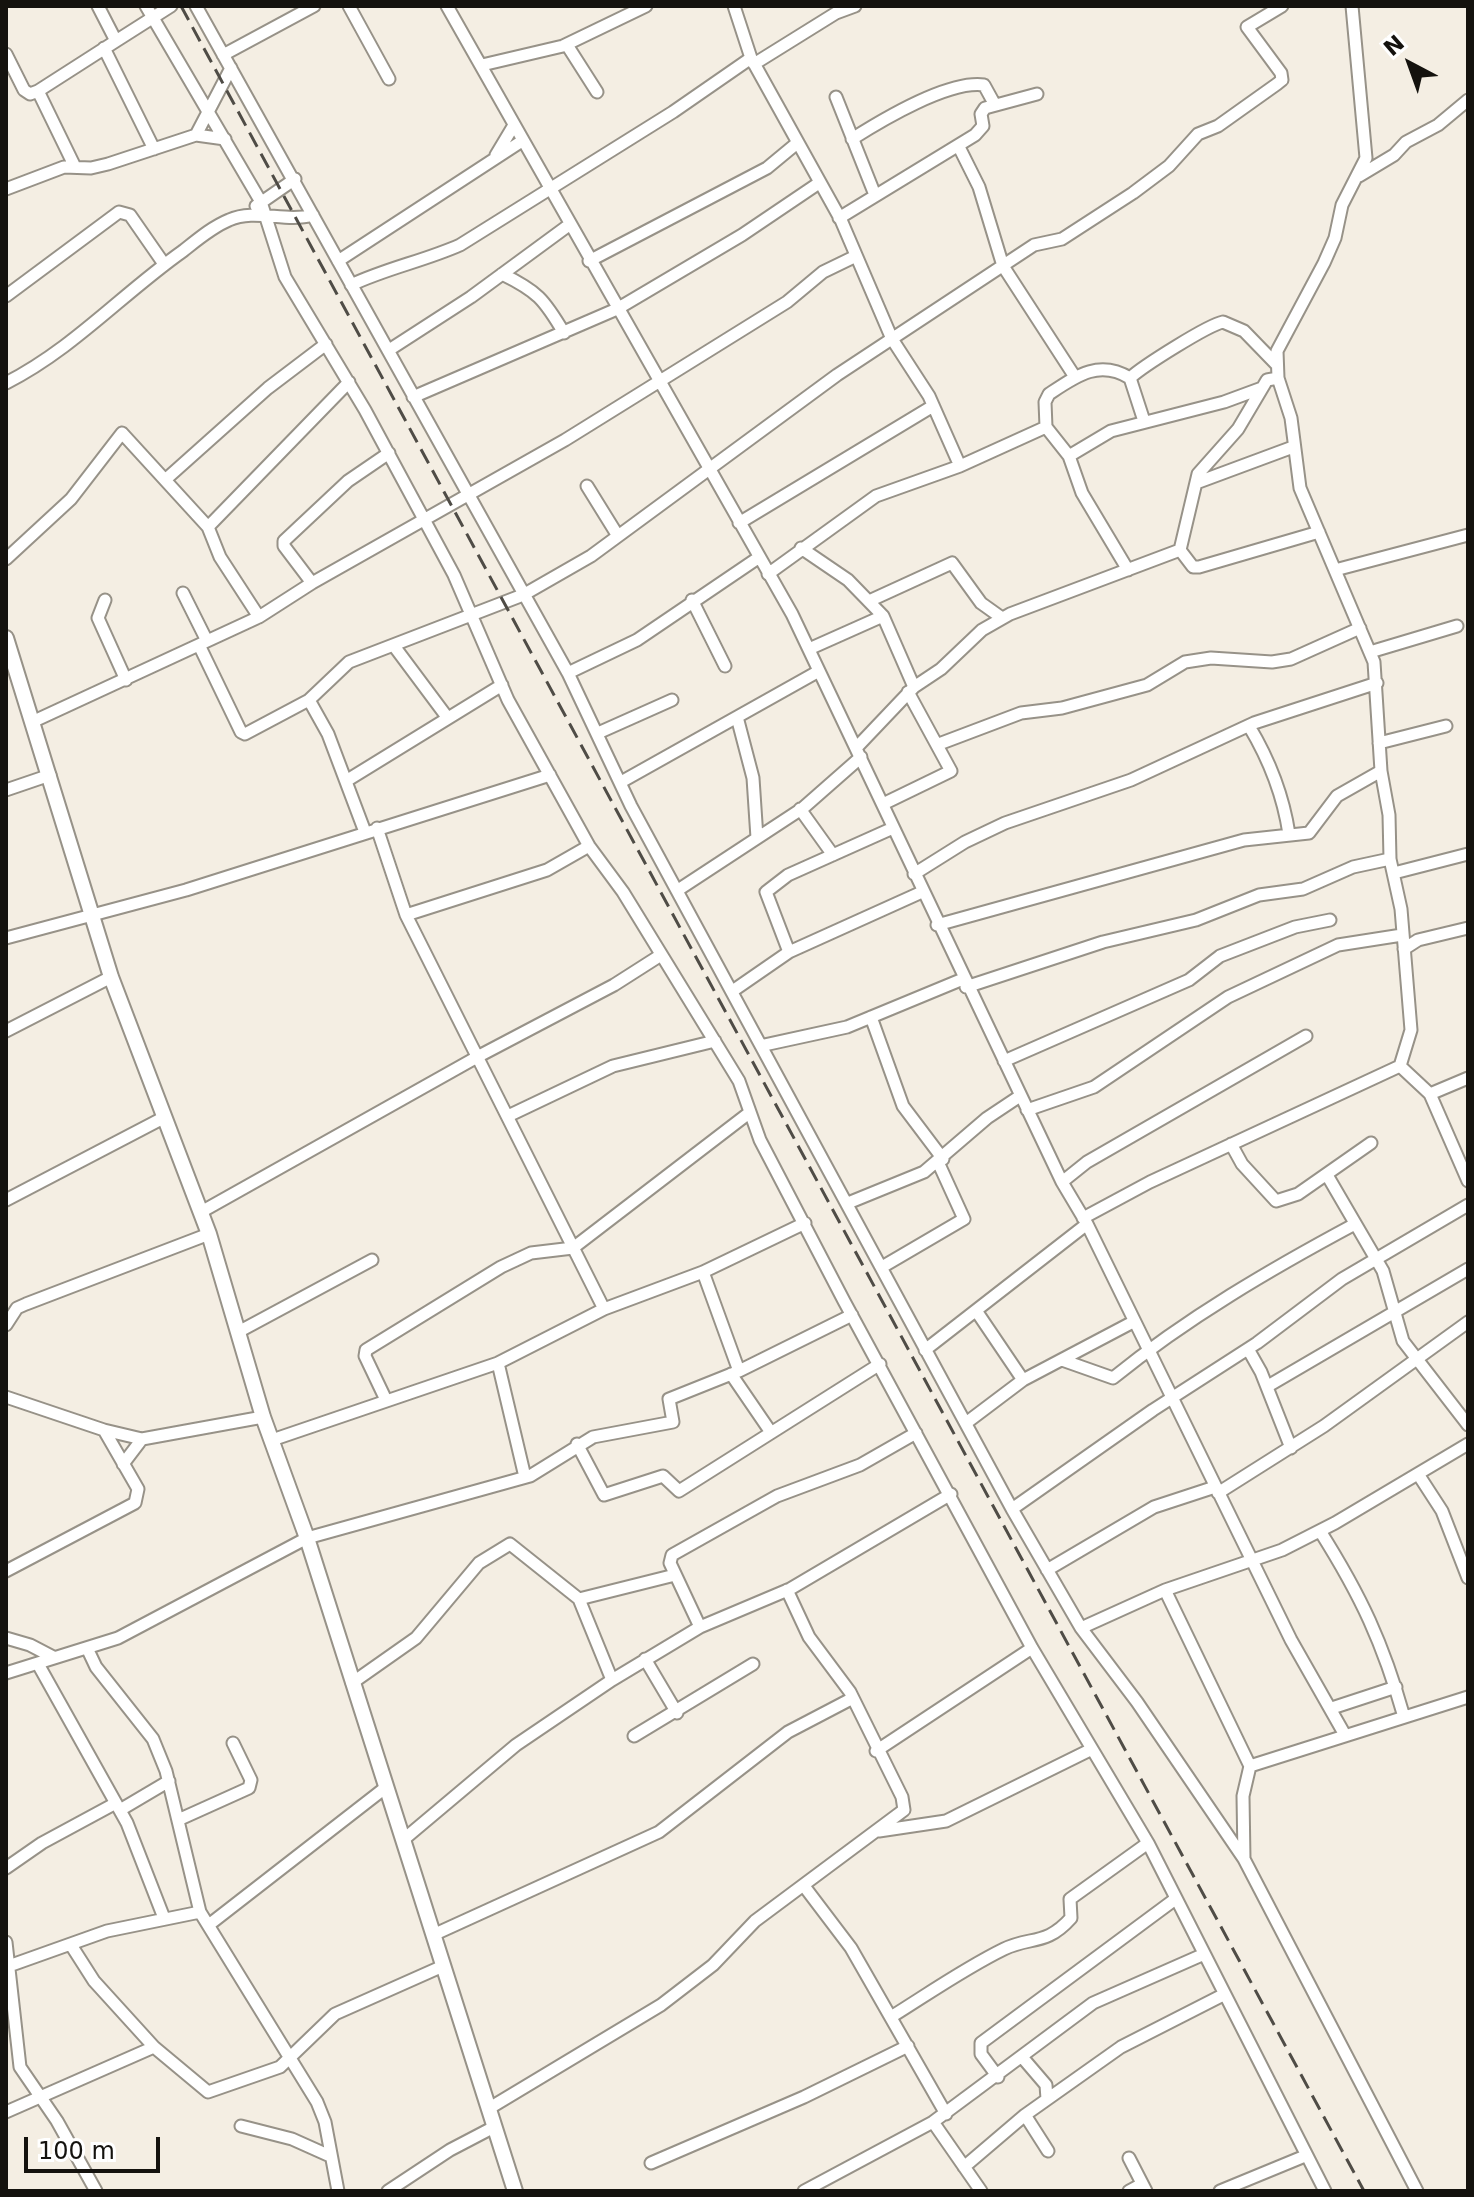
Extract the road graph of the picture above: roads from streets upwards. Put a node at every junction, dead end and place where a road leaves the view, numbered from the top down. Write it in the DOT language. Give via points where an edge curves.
graph roads {
  1 [pos="98,6"];
  2 [pos="171,6"];
  3 [pos="196,6"];
  4 [pos="314,6"];
  5 [pos="349,6"];
  6 [pos="646,6"];
  7 [pos="734,6"];
  8 [pos="855,6"];
  9 [pos="1282,6"];
  10 [pos="1352,6"];
  11 [pos="451,8"];
  12 [pos="150,11"];
  13 [pos="116,41"];
  14 [pos="567,45"];
  15 [pos="104,48"];
  16 [pos="6,54"];
  17 [pos="223,55"];
  18 [pos="753,61"];
  19 [pos="482,65"];
  20 [pos="231,68"];
  21 [pos="389,79"];
  22 [pos="38,91"];
  23 [pos="597,92"];
  24 [pos="1037,94"];
  25 [pos="836,97"];
  26 [pos="1468,100"];
  27 [pos="995,105"];
  28 [pos="210,112"];
  29 [pos="514,125"];
  30 [pos="196,135"];
  31 [pos="225,139"];
  32 [pos="852,139"];
  33 [pos="522,141"];
  34 [pos="796,144"];
  35 [pos="959,147"];
  36 [pos="154,149"];
  37 [pos="494,158"];
  38 [pos="75,167"];
  39 [pos="1359,176"];
  40 [pos="295,179"];
  41 [pos="819,183"];
  42 [pos="6,189"];
  43 [pos="550,189"];
  44 [pos="875,195"];
  45 [pos="261,202"];
  46 [pos="244,215"];
  47 [pos="313,215"];
  48 [pos="266,218"];
  49 [pos="839,218"];
  50 [pos="569,225"];
  51 [pos="856,256"];
  52 [pos="338,261"];
  53 [pos="589,261"];
  54 [pos="164,264"];
  55 [pos="1003,266"];
  56 [pos="502,274"];
  57 [pos="351,285"];
  58 [pos="6,296"];
  59 [pos="617,309"];
  60 [pos="564,333"];
  61 [pos="892,339"];
  62 [pos="326,344"];
  63 [pos="389,350"];
  64 [pos="1278,371"];
  65 [pos="1075,377"];
  66 [pos="1130,378"];
  67 [pos="662,381"];
  68 [pos="349,382"];
  69 [pos="6,383"];
  70 [pos="1262,388"];
  71 [pos="413,397"];
  72 [pos="933,406"];
  73 [pos="1144,421"];
  74 [pos="1046,427"];
  75 [pos="1293,447"];
  76 [pos="389,453"];
  77 [pos="1069,456"];
  78 [pos="960,466"];
  79 [pos="711,469"];
  80 [pos="165,480"];
  81 [pos="1196,483"];
  82 [pos="587,486"];
  83 [pos="467,496"];
  84 [pos="423,520"];
  85 [pos="739,523"];
  86 [pos="208,527"];
  87 [pos="1319,532"];
  88 [pos="1468,535"];
  89 [pos="618,536"];
  90 [pos="801,548"];
  91 [pos="1180,550"];
  92 [pos="758,558"];
  93 [pos="6,559"];
  94 [pos="1128,570"];
  95 [pos="1335,570"];
  96 [pos="768,574"];
  97 [pos="312,583"];
  98 [pos="183,593"];
  99 [pos="523,595"];
  100 [pos="105,600"];
  101 [pos="692,600"];
  102 [pos="869,601"];
  103 [pos="472,613"];
  104 [pos="883,616"];
  105 [pos="259,617"];
  106 [pos="1002,618"];
  107 [pos="1457,626"];
  108 [pos="1360,628"];
  109 [pos="203,643"];
  110 [pos="7,645"];
  111 [pos="394,646"];
  112 [pos="809,649"];
  113 [pos="1370,652"];
  114 [pos="725,666"];
  115 [pos="819,671"];
  116 [pos="568,673"];
  117 [pos="126,680"];
  118 [pos="1377,683"];
  119 [pos="502,685"];
  120 [pos="911,689"];
  121 [pos="309,700"];
  122 [pos="672,700"];
  123 [pos="447,717"];
  124 [pos="737,717"];
  125 [pos="32,722"];
  126 [pos="1249,726"];
  127 [pos="1446,726"];
  128 [pos="598,733"];
  129 [pos="1379,743"];
  130 [pos="939,744"];
  131 [pos="859,752"];
  132 [pos="1381,771"];
  133 [pos="50,775"];
  134 [pos="550,775"];
  135 [pos="346,781"];
  136 [pos="621,782"];
  137 [pos="6,790"];
  138 [pos="883,804"];
  139 [pos="800,809"];
  140 [pos="377,828"];
  141 [pos="893,828"];
  142 [pos="365,832"];
  143 [pos="1289,834"];
  144 [pos="757,838"];
  145 [pos="589,846"];
  146 [pos="1468,854"];
  147 [pos="833,855"];
  148 [pos="1390,859"];
  149 [pos="1394,873"];
  150 [pos="914,874"];
  151 [pos="678,890"];
  152 [pos="922,892"];
  153 [pos="406,915"];
  154 [pos="91,917"];
  155 [pos="1330,920"];
  156 [pos="937,925"];
  157 [pos="1468,928"];
  158 [pos="1402,935"];
  159 [pos="6,938"];
  160 [pos="1404,949"];
  161 [pos="789,952"];
  162 [pos="661,955"];
  163 [pos="111,977"];
  164 [pos="964,983"];
  165 [pos="734,990"];
  166 [pos="871,1017"];
  167 [pos="6,1031"];
  168 [pos="1306,1036"];
  169 [pos="715,1041"];
  170 [pos="764,1045"];
  171 [pos="479,1056"];
  172 [pos="1004,1061"];
  173 [pos="1400,1066"];
  174 [pos="1468,1078"];
  175 [pos="1430,1094"];
  176 [pos="1020,1096"];
  177 [pos="1027,1110"];
  178 [pos="749,1113"];
  179 [pos="508,1116"];
  180 [pos="165,1117"];
  181 [pos="1371,1143"];
  182 [pos="1231,1144"];
  183 [pos="940,1161"];
  184 [pos="1327,1175"];
  185 [pos="1468,1181"];
  186 [pos="1062,1182"];
  187 [pos="6,1200"];
  188 [pos="848,1203"];
  189 [pos="1468,1205"];
  190 [pos="201,1212"];
  191 [pos="1085,1221"];
  192 [pos="805,1223"];
  193 [pos="1355,1224"];
  194 [pos="209,1234"];
  195 [pos="573,1248"];
  196 [pos="1376,1259"];
  197 [pos="372,1260"];
  198 [pos="882,1267"];
  199 [pos="1468,1269"];
  200 [pos="703,1272"];
  201 [pos="604,1309"];
  202 [pos="1394,1309"];
  203 [pos="977,1312"];
  204 [pos="852,1315"];
  205 [pos="1133,1322"];
  206 [pos="1468,1322"];
  207 [pos="6,1325"];
  208 [pos="240,1331"];
  209 [pos="1248,1349"];
  210 [pos="925,1350"];
  211 [pos="1147,1351"];
  212 [pos="1062,1360"];
  213 [pos="1416,1362"];
  214 [pos="498,1363"];
  215 [pos="880,1364"];
  216 [pos="735,1372"];
  217 [pos="1023,1380"];
  218 [pos="1268,1386"];
  219 [pos="6,1397"];
  220 [pos="1170,1399"];
  221 [pos="386,1400"];
  222 [pos="263,1417"];
  223 [pos="966,1423"];
  224 [pos="1468,1425"];
  225 [pos="104,1430"];
  226 [pos="770,1431"];
  227 [pos="916,1433"];
  228 [pos="142,1439"];
  229 [pos="272,1440"];
  230 [pos="577,1444"];
  231 [pos="1468,1444"];
  232 [pos="1291,1448"];
  233 [pos="123,1464"];
  234 [pos="1418,1474"];
  235 [pos="525,1477"];
  236 [pos="1216,1490"];
  237 [pos="951,1494"];
  238 [pos="1012,1509"];
  239 [pos="1320,1531"];
  240 [pos="307,1538"];
  241 [pos="1254,1561"];
  242 [pos="1047,1570"];
  243 [pos="6,1571"];
  244 [pos="675,1575"];
  245 [pos="1468,1578"];
  246 [pos="787,1590"];
  247 [pos="1165,1590"];
  248 [pos="579,1599"];
  249 [pos="700,1627"];
  250 [pos="1081,1628"];
  251 [pos="6,1638"];
  252 [pos="87,1648"];
  253 [pos="1032,1648"];
  254 [pos="53,1657"];
  255 [pos="645,1659"];
  256 [pos="38,1664"];
  257 [pos="753,1664"];
  258 [pos="6,1673"];
  259 [pos="612,1680"];
  260 [pos="352,1683"];
  261 [pos="1396,1687"];
  262 [pos="1468,1697"];
  263 [pos="853,1698"];
  264 [pos="1332,1708"];
  265 [pos="677,1713"];
  266 [pos="1404,1717"];
  267 [pos="1345,1735"];
  268 [pos="634,1736"];
  269 [pos="233,1743"];
  270 [pos="1092,1749"];
  271 [pos="876,1751"];
  272 [pos="1250,1766"];
  273 [pos="169,1781"];
  274 [pos="385,1788"];
  275 [pos="118,1807"];
  276 [pos="178,1820"];
  277 [pos="879,1831"];
  278 [pos="403,1840"];
  279 [pos="1148,1843"];
  280 [pos="1244,1859"];
  281 [pos="6,1868"];
  282 [pos="804,1886"];
  283 [pos="1174,1900"];
  284 [pos="200,1912"];
  285 [pos="164,1918"];
  286 [pos="210,1924"];
  287 [pos="433,1935"];
  288 [pos="6,1942"];
  289 [pos="71,1945"];
  290 [pos="1202,1955"];
  291 [pos="8,1966"];
  292 [pos="443,1966"];
  293 [pos="1223,1995"];
  294 [pos="891,2017"];
  295 [pos="908,2046"];
  296 [pos="154,2047"];
  297 [pos="1022,2057"];
  298 [pos="290,2060"];
  299 [pos="998,2077"];
  300 [pos="1046,2085"];
  301 [pos="1062,2087"];
  302 [pos="38,2095"];
  303 [pos="1047,2099"];
  304 [pos="488,2109"];
  305 [pos="6,2112"];
  306 [pos="946,2114"];
  307 [pos="1025,2115"];
  308 [pos="933,2122"];
  309 [pos="241,2126"];
  310 [pos="494,2127"];
  311 [pos="1048,2151"];
  312 [pos="330,2156"];
  313 [pos="1305,2156"];
  314 [pos="1129,2158"];
  315 [pos="651,2163"];
  316 [pos="964,2167"];
  317 [pos="1144,2188"];
  318 [pos="96,2191"];
  319 [pos="338,2191"];
  320 [pos="388,2191"];
  321 [pos="515,2191"];
  322 [pos="804,2191"];
  323 [pos="981,2191"];
  324 [pos="1129,2191"];
  325 [pos="1220,2191"];
  326 [pos="1325,2191"];
  327 [pos="1417,2191"];
  1 -- 13 [label="street"];
  2 -- 12 [label="street"];
  3 -- 17 [label="street"];
  4 -- 17 [label="street"];
  5 -- 21 [label="street"];
  6 -- 14 [label="street"];
  7 -- 18 [label="street"];
  8 -- 18 [label="street"];
  9 -- 55 [label="street" via="1247,27 1282,80 1198,134 1169,166 1133,193 1062,239 1034,245"];
  10 -- 39 [label="street" via="1367,146"];
  11 -- 19 [label="street"];
  12 -- 13 [label="street"];
  12 -- 28 [label="street"];
  13 -- 15 [label="street"];
  14 -- 19 [label="street"];
  14 -- 23 [label="street"];
  15 -- 22 [label="street"];
  15 -- 36 [label="street"];
  16 -- 22 [label="street" via="24,90"];
  17 -- 20 [label="street"];
  18 -- 34 [label="street"];
  18 -- 43 [label="street"];
  19 -- 29 [label="street"];
  20 -- 28 [label="street"];
  20 -- 40 [label="street"];
  22 -- 38 [label="street"];
  24 -- 27 [label="street"];
  25 -- 32 [label="street"];
  26 -- 39 [label="street"];
  27 -- 32 [label="street" via="984,85 954,88 898,109"];
  27 -- 35 [label="street" via="982,110 981,130"];
  28 -- 30 [label="street"];
  28 -- 31 [label="street"];
  29 -- 33 [label="street"];
  29 -- 37 [label="street"];
  30 -- 31 [label="street"];
  30 -- 36 [label="street"];
  31 -- 45 [label="street"];
  32 -- 44 [label="street"];
  33 -- 37 [label="street"];
  33 -- 43 [label="street"];
  34 -- 41 [label="street"];
  34 -- 53 [label="street" via="767,168"];
  35 -- 44 [label="street"];
  35 -- 55 [label="street" via="979,187"];
  36 -- 38 [label="street" via="91,168"];
  37 -- 52 [label="street"];
  38 -- 42 [label="street"];
  39 -- 64 [label="street" via="1342,205 1324,263 1277,351"];
  40 -- 45 [label="street"];
  40 -- 47 [label="street"];
  41 -- 49 [label="street"];
  41 -- 59 [label="street"];
  43 -- 50 [label="street"];
  43 -- 57 [label="street" via="460,245"];
  44 -- 49 [label="street"];
  45 -- 46 [label="street"];
  45 -- 48 [label="street"];
  46 -- 48 [label="street"];
  46 -- 54 [label="street" via="215,228"];
  47 -- 48 [label="street"];
  47 -- 52 [label="street"];
  48 -- 62 [label="street" via="285,277"];
  49 -- 51 [label="street"];
  50 -- 53 [label="street"];
  50 -- 56 [label="street"];
  51 -- 61 [label="street"];
  51 -- 67 [label="street" via="823,272 787,302"];
  52 -- 57 [label="street"];
  53 -- 59 [label="street"];
  54 -- 58 [label="street" via="130,215 119,212"];
  54 -- 69 [label="street" via="70,344"];
  55 -- 61 [label="street"];
  55 -- 65 [label="street"];
  56 -- 60 [label="street" via="545,300"];
  56 -- 63 [label="street"];
  57 -- 63 [label="street"];
  59 -- 60 [label="street"];
  59 -- 67 [label="street"];
  60 -- 71 [label="street"];
  61 -- 72 [label="street"];
  61 -- 79 [label="street"];
  62 -- 68 [label="street"];
  62 -- 80 [label="street"];
  63 -- 71 [label="street"];
  64 -- 66 [label="street" via="1244,331 1223,322 1199,330"];
  64 -- 70 [label="street"];
  64 -- 75 [label="street"];
  65 -- 66 [label="street" via="1108,368"];
  65 -- 74 [label="street" via="1046,397"];
  66 -- 73 [label="street"];
  67 -- 79 [label="street"];
  67 -- 83 [label="street"];
  68 -- 76 [label="street"];
  68 -- 86 [label="street"];
  70 -- 73 [label="street"];
  70 -- 81 [label="street"];
  71 -- 83 [label="street"];
  72 -- 78 [label="street"];
  72 -- 85 [label="street"];
  73 -- 77 [label="street" via="1111,431"];
  74 -- 77 [label="street"];
  74 -- 78 [label="street"];
  75 -- 81 [label="street"];
  75 -- 87 [label="street" via="1300,488"];
  76 -- 84 [label="street"];
  76 -- 97 [label="street" via="348,481 284,541"];
  77 -- 94 [label="street" via="1082,493"];
  78 -- 90 [label="street" via="876,496"];
  79 -- 85 [label="street"];
  79 -- 89 [label="street"];
  80 -- 86 [label="street"];
  80 -- 93 [label="street" via="119,433 71,499"];
  81 -- 91 [label="street"];
  82 -- 89 [label="street"];
  83 -- 84 [label="street"];
  83 -- 99 [label="street"];
  84 -- 97 [label="street"];
  84 -- 103 [label="street"];
  85 -- 92 [label="street"];
  86 -- 105 [label="street" via="220,557"];
  87 -- 91 [label="street" via="1199,567 1193,567"];
  87 -- 95 [label="street"];
  88 -- 95 [label="street"];
  89 -- 99 [label="street"];
  90 -- 96 [label="street"];
  90 -- 102 [label="street"];
  91 -- 94 [label="street"];
  92 -- 96 [label="street"];
  92 -- 101 [label="street"];
  94 -- 106 [label="street"];
  95 -- 108 [label="street"];
  96 -- 112 [label="street"];
  97 -- 105 [label="street"];
  98 -- 109 [label="street"];
  99 -- 103 [label="street"];
  99 -- 116 [label="street"];
  100 -- 117 [label="street" via="98,618"];
  101 -- 114 [label="street"];
  101 -- 116 [label="street" via="637,640"];
  102 -- 104 [label="street"];
  102 -- 106 [label="street" via="952,563 981,603"];
  103 -- 111 [label="street"];
  103 -- 119 [label="street"];
  104 -- 112 [label="street"];
  104 -- 120 [label="street"];
  105 -- 109 [label="street"];
  106 -- 120 [label="street"];
  107 -- 113 [label="street"];
  108 -- 113 [label="street"];
  108 -- 130 [label="street" via="1291,659 1185,662 1147,685 1021,713"];
  109 -- 117 [label="street"];
  109 -- 121 [label="street" via="241,732 251,732"];
  110 -- 125 [label="street"];
  111 -- 121 [label="street" via="340,668"];
  111 -- 123 [label="street"];
  112 -- 115 [label="street"];
  113 -- 118 [label="street"];
  115 -- 124 [label="street"];
  115 -- 131 [label="street"];
  116 -- 128 [label="street"];
  117 -- 125 [label="street"];
  118 -- 126 [label="street"];
  118 -- 129 [label="street"];
  119 -- 123 [label="street"];
  119 -- 134 [label="street"];
  120 -- 130 [label="street"];
  120 -- 131 [label="street"];
  121 -- 135 [label="street"];
  122 -- 128 [label="street"];
  123 -- 135 [label="street"];
  124 -- 136 [label="street"];
  124 -- 144 [label="street" via="753,778"];
  125 -- 133 [label="street"];
  126 -- 143 [label="street" via="1275,774"];
  126 -- 150 [label="street" via="1131,780 1005,823"];
  127 -- 129 [label="street"];
  128 -- 136 [label="street"];
  129 -- 132 [label="street"];
  130 -- 138 [label="street" via="951,771"];
  131 -- 138 [label="street"];
  131 -- 139 [label="street"];
  132 -- 143 [label="street" via="1337,796 1312,832"];
  132 -- 148 [label="street"];
  133 -- 137 [label="street"];
  133 -- 154 [label="street"];
  134 -- 140 [label="street"];
  134 -- 145 [label="street"];
  135 -- 142 [label="street"];
  136 -- 151 [label="street"];
  138 -- 141 [label="street"];
  139 -- 144 [label="street"];
  139 -- 147 [label="street"];
  140 -- 142 [label="street"];
  140 -- 153 [label="street"];
  141 -- 147 [label="street"];
  141 -- 150 [label="street"];
  142 -- 154 [label="street"];
  143 -- 156 [label="street" via="1244,840"];
  144 -- 151 [label="street"];
  145 -- 153 [label="street" via="547,870"];
  145 -- 162 [label="street"];
  146 -- 149 [label="street"];
  147 -- 161 [label="street" via="788,875 766,892"];
  148 -- 149 [label="street"];
  148 -- 164 [label="street" via="1353,867 1303,889 1259,895 1196,920"];
  149 -- 158 [label="street"];
  150 -- 152 [label="street"];
  151 -- 165 [label="street"];
  152 -- 156 [label="street"];
  152 -- 161 [label="street"];
  153 -- 171 [label="street"];
  154 -- 159 [label="street"];
  154 -- 163 [label="street"];
  155 -- 172 [label="street" via="1295,927 1220,956 1189,980"];
  156 -- 164 [label="street"];
  157 -- 160 [label="street" via="1418,940"];
  158 -- 160 [label="street"];
  158 -- 177 [label="street" via="1338,945 1228,997 1094,1087"];
  160 -- 173 [label="street" via="1411,1030"];
  161 -- 165 [label="street"];
  162 -- 169 [label="street"];
  162 -- 171 [label="street"];
  163 -- 167 [label="street"];
  163 -- 180 [label="street"];
  164 -- 166 [label="street"];
  164 -- 172 [label="street"];
  165 -- 170 [label="street"];
  166 -- 170 [label="street"];
  166 -- 183 [label="street" via="903,1106"];
  168 -- 186 [label="street" via="1087,1162"];
  169 -- 178 [label="street" via="739,1081"];
  169 -- 179 [label="street" via="613,1066"];
  170 -- 188 [label="street"];
  171 -- 179 [label="street"];
  171 -- 190 [label="street"];
  172 -- 176 [label="street"];
  173 -- 175 [label="street"];
  173 -- 182 [label="street"];
  174 -- 175 [label="street"];
  175 -- 185 [label="street"];
  176 -- 177 [label="street"];
  176 -- 183 [label="street"];
  177 -- 186 [label="street"];
  178 -- 192 [label="street"];
  178 -- 195 [label="street"];
  179 -- 195 [label="street"];
  180 -- 187 [label="street"];
  180 -- 190 [label="street"];
  181 -- 184 [label="street"];
  182 -- 184 [label="street" via="1276,1201"];
  182 -- 191 [label="street"];
  183 -- 188 [label="street"];
  183 -- 198 [label="street" via="964,1219"];
  184 -- 193 [label="street"];
  186 -- 191 [label="street"];
  188 -- 198 [label="street"];
  189 -- 196 [label="street"];
  190 -- 194 [label="street"];
  191 -- 203 [label="street"];
  191 -- 205 [label="street"];
  192 -- 200 [label="street"];
  192 -- 204 [label="street"];
  193 -- 196 [label="street"];
  193 -- 211 [label="street"];
  194 -- 207 [label="street" via="17,1308"];
  194 -- 208 [label="street"];
  195 -- 201 [label="street"];
  195 -- 221 [label="street" via="531,1253 501,1267 366,1350"];
  196 -- 202 [label="street"];
  196 -- 209 [label="street"];
  197 -- 208 [label="street"];
  198 -- 210 [label="street"];
  199 -- 202 [label="street"];
  200 -- 201 [label="street"];
  200 -- 216 [label="street"];
  201 -- 214 [label="street"];
  202 -- 213 [label="street" via="1400,1335"];
  202 -- 218 [label="street"];
  203 -- 210 [label="street"];
  203 -- 217 [label="street"];
  204 -- 215 [label="street"];
  204 -- 216 [label="street"];
  205 -- 211 [label="street"];
  205 -- 212 [label="street"];
  206 -- 213 [label="street"];
  208 -- 222 [label="street"];
  209 -- 218 [label="street"];
  209 -- 220 [label="street"];
  210 -- 223 [label="street"];
  211 -- 212 [label="street" via="1113,1378"];
  211 -- 220 [label="street"];
  212 -- 217 [label="street"];
  213 -- 224 [label="street"];
  213 -- 232 [label="street"];
  214 -- 221 [label="street"];
  214 -- 235 [label="street"];
  215 -- 226 [label="street"];
  215 -- 227 [label="street"];
  216 -- 226 [label="street"];
  216 -- 230 [label="street" via="669,1399 673,1422"];
  217 -- 223 [label="street"];
  218 -- 232 [label="street"];
  219 -- 225 [label="street"];
  220 -- 236 [label="street"];
  220 -- 238 [label="street"];
  221 -- 229 [label="street"];
  222 -- 228 [label="street"];
  222 -- 229 [label="street"];
  223 -- 238 [label="street"];
  225 -- 228 [label="street"];
  225 -- 233 [label="street"];
  226 -- 230 [label="street" via="679,1491 663,1476 604,1495"];
  227 -- 237 [label="street"];
  227 -- 244 [label="street" via="860,1465 777,1496 672,1555"];
  228 -- 233 [label="street"];
  229 -- 240 [label="street"];
  230 -- 235 [label="street"];
  231 -- 234 [label="street"];
  232 -- 236 [label="street"];
  233 -- 243 [label="street" via="138,1495 128,1510"];
  234 -- 239 [label="street"];
  234 -- 245 [label="street" via="1442,1511"];
  235 -- 240 [label="street"];
  236 -- 241 [label="street"];
  236 -- 242 [label="street" via="1154,1507"];
  237 -- 246 [label="street"];
  237 -- 253 [label="street"];
  238 -- 242 [label="street"];
  239 -- 241 [label="street"];
  239 -- 261 [label="street" via="1367,1610"];
  240 -- 252 [label="street" via="118,1638"];
  240 -- 260 [label="street"];
  241 -- 247 [label="street"];
  241 -- 264 [label="street" via="1291,1640"];
  242 -- 250 [label="street"];
  244 -- 248 [label="street"];
  244 -- 249 [label="street"];
  246 -- 249 [label="street"];
  246 -- 263 [label="street" via="809,1637"];
  247 -- 250 [label="street"];
  247 -- 272 [label="street"];
  248 -- 259 [label="street"];
  248 -- 260 [label="street" via="510,1544 502,1546 479,1563 416,1638"];
  249 -- 255 [label="street"];
  250 -- 280 [label="street"];
  251 -- 254 [label="street"];
  252 -- 254 [label="street"];
  252 -- 273 [label="street" via="153,1739"];
  253 -- 270 [label="street"];
  253 -- 271 [label="street"];
  254 -- 256 [label="street"];
  255 -- 259 [label="street"];
  255 -- 265 [label="street"];
  256 -- 258 [label="street"];
  256 -- 275 [label="street"];
  257 -- 265 [label="street"];
  259 -- 278 [label="street" via="516,1745"];
  260 -- 274 [label="street"];
  261 -- 264 [label="street"];
  261 -- 266 [label="street"];
  262 -- 266 [label="street"];
  263 -- 271 [label="street"];
  263 -- 287 [label="street" via="788,1732 659,1832"];
  264 -- 267 [label="street"];
  265 -- 268 [label="street"];
  266 -- 267 [label="street"];
  267 -- 272 [label="street"];
  269 -- 276 [label="street" via="251,1780 249,1788"];
  270 -- 277 [label="street" via="946,1821"];
  270 -- 279 [label="street"];
  271 -- 277 [label="street" via="905,1806"];
  272 -- 280 [label="street" via="1243,1796"];
  273 -- 275 [label="street"];
  273 -- 276 [label="street"];
  274 -- 278 [label="street"];
  274 -- 286 [label="street"];
  275 -- 281 [label="street" via="42,1843"];
  275 -- 285 [label="street"];
  276 -- 284 [label="street"];
  277 -- 282 [label="street"];
  278 -- 287 [label="street"];
  279 -- 283 [label="street"];
  279 -- 294 [label="street" via="1070,1899 1071,1918 1054,1934 1009,1946"];
  280 -- 327 [label="street"];
  282 -- 294 [label="street" via="851,1948"];
  282 -- 304 [label="street" via="755,1921 713,1965 661,2005"];
  283 -- 290 [label="street"];
  283 -- 299 [label="street" via="981,2043 981,2054"];
  284 -- 285 [label="street"];
  284 -- 286 [label="street"];
  285 -- 289 [label="street"];
  286 -- 298 [label="street"];
  287 -- 292 [label="street"];
  288 -- 291 [label="street"];
  289 -- 291 [label="street"];
  289 -- 296 [label="street" via="94,1981"];
  290 -- 293 [label="street"];
  290 -- 297 [label="street" via="1093,2003"];
  291 -- 302 [label="street" via="17,2056"];
  292 -- 298 [label="street" via="335,2014"];
  292 -- 304 [label="street"];
  293 -- 301 [label="street" via="1121,2047"];
  293 -- 313 [label="street"];
  294 -- 295 [label="street"];
  295 -- 306 [label="street"];
  295 -- 315 [label="street"];
  296 -- 298 [label="street" via="208,2092"];
  296 -- 302 [label="street"];
  297 -- 299 [label="street"];
  297 -- 300 [label="street"];
  298 -- 312 [label="street" via="317,2102"];
  299 -- 306 [label="street"];
  300 -- 301 [label="street"];
  300 -- 303 [label="street"];
  301 -- 303 [label="street"];
  302 -- 305 [label="street"];
  302 -- 318 [label="street"];
  303 -- 307 [label="street"];
  304 -- 310 [label="street"];
  306 -- 308 [label="street"];
  307 -- 311 [label="street"];
  307 -- 316 [label="street"];
  308 -- 316 [label="street"];
  308 -- 322 [label="street"];
  309 -- 312 [label="street"];
  310 -- 320 [label="street"];
  310 -- 321 [label="street"];
  312 -- 319 [label="street"];
  313 -- 325 [label="street"];
  313 -- 326 [label="street"];
  314 -- 317 [label="street"];
  316 -- 323 [label="street"];
  317 -- 324 [label="street"];
}
